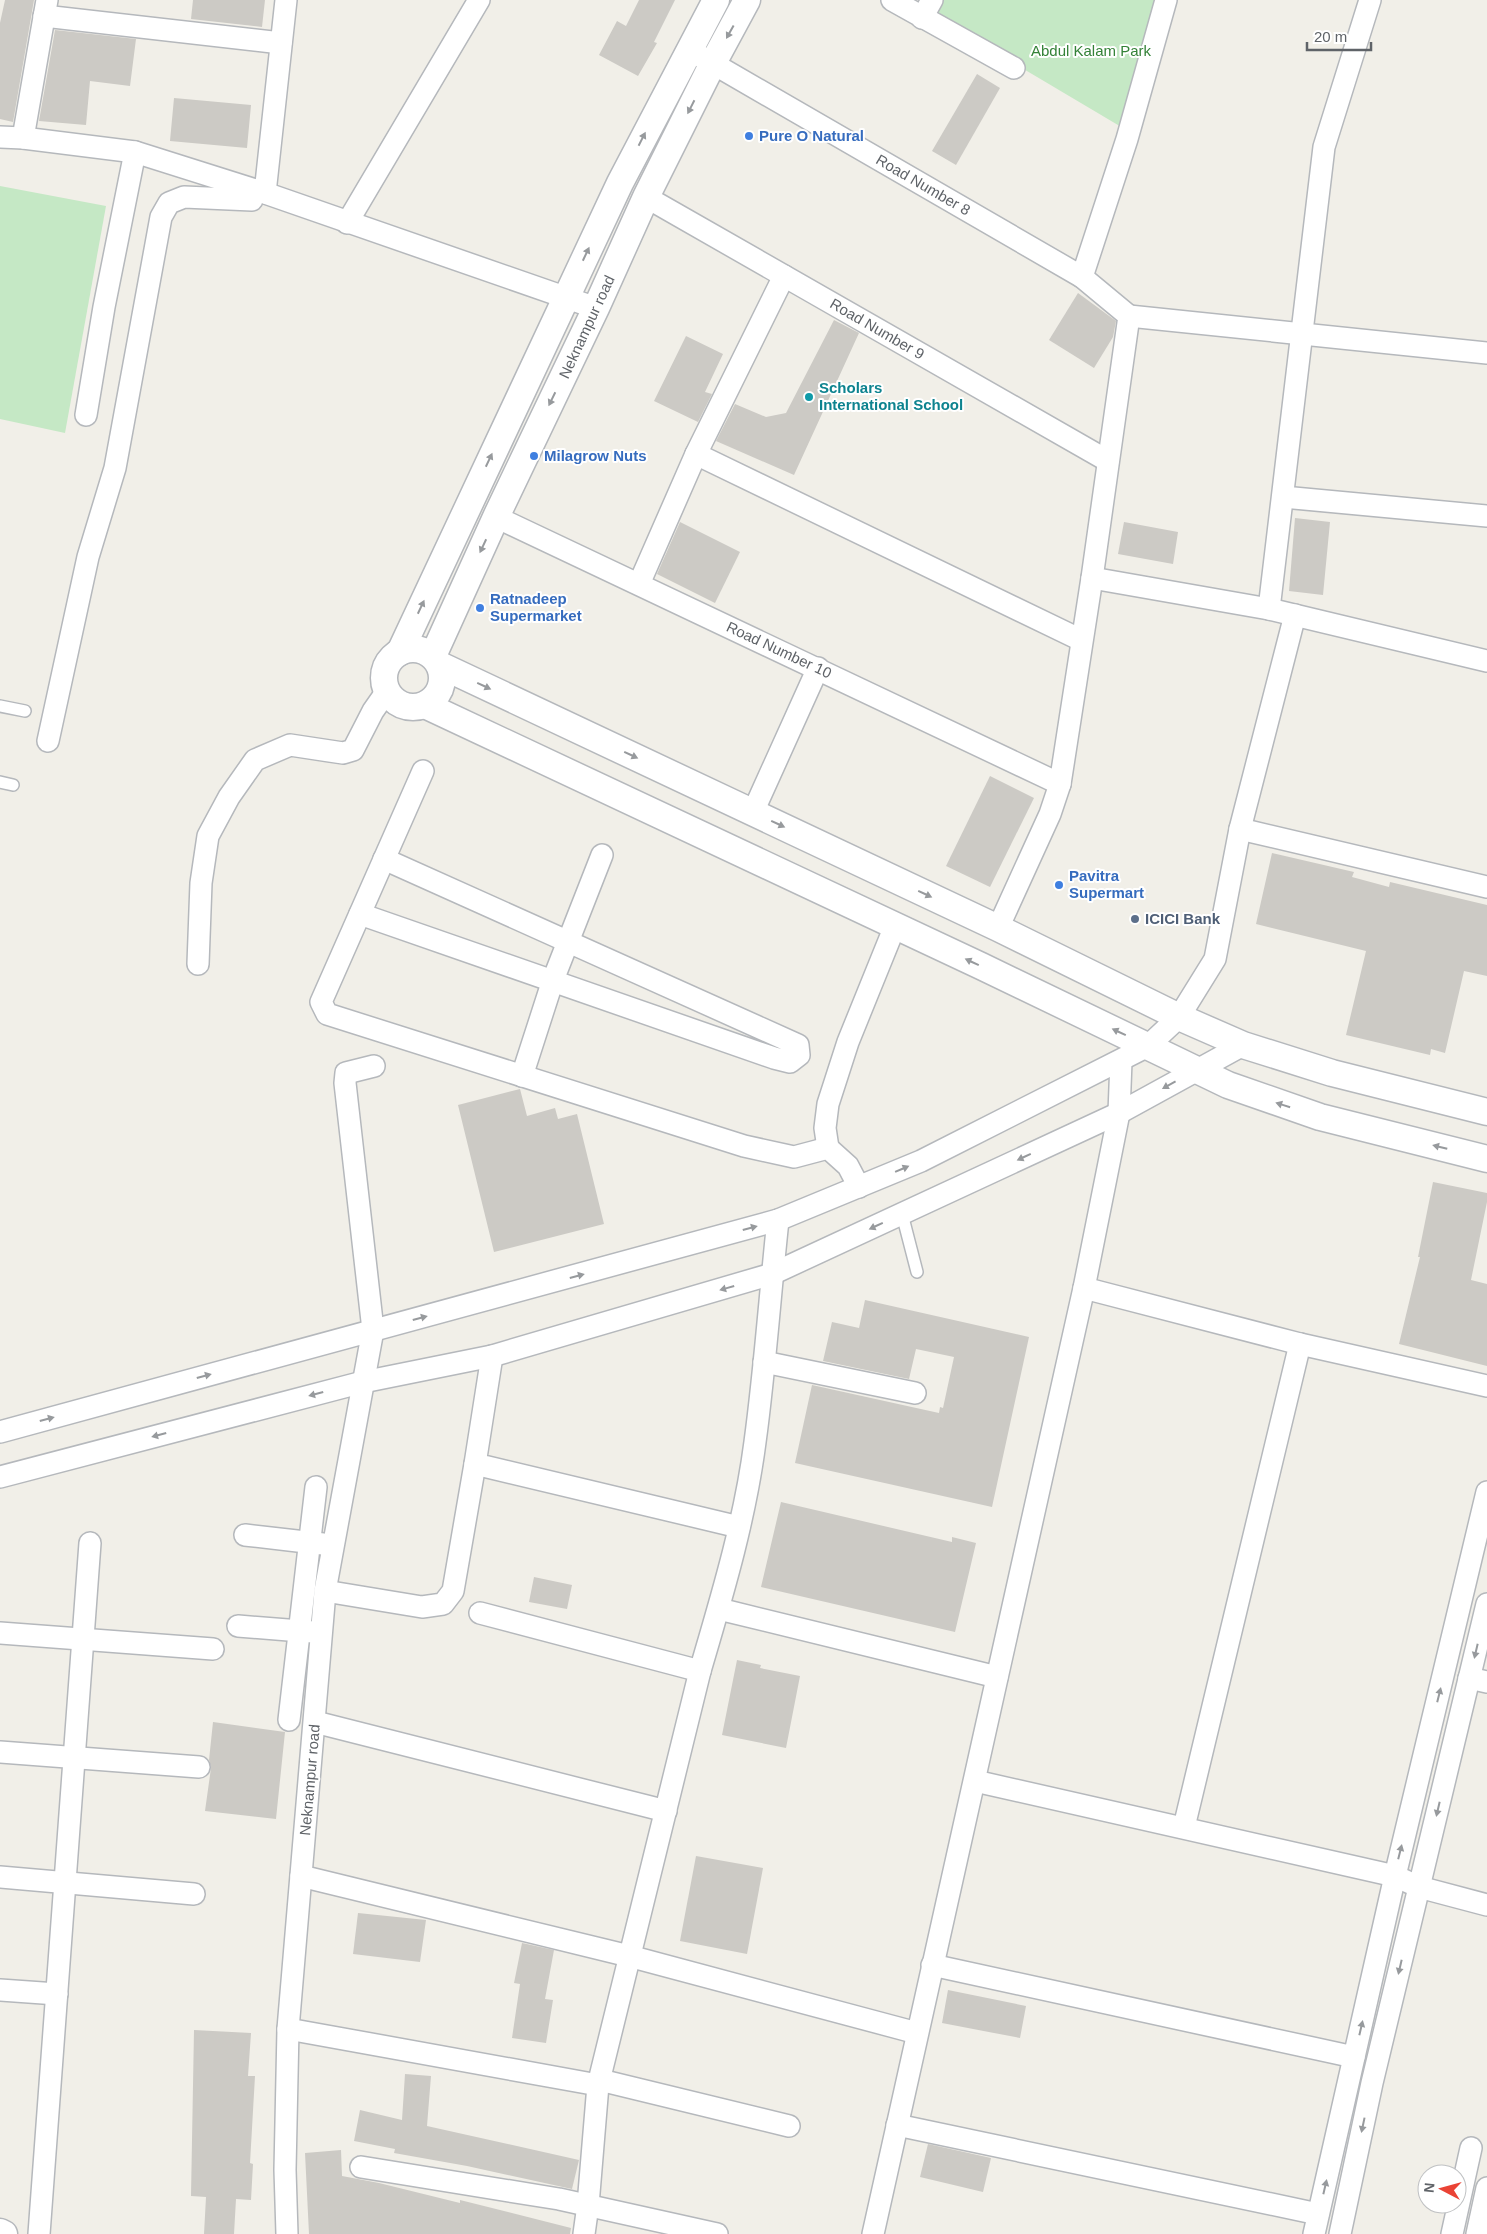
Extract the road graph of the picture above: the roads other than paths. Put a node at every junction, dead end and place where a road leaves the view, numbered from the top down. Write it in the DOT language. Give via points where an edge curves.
graph roads {
  1 [pos="286,0"];
  2 [pos="479,0"];
  3 [pos="716,0"];
  4 [pos="747,0"];
  5 [pos="892,0"];
  6 [pos="1166,0"];
  7 [pos="1370,0"];
  8 [pos="45,8"];
  9 [pos="927,9"];
  10 [pos="281,43"];
  11 [pos="689,49"];
  12 [pos="713,63"];
  13 [pos="1014,68"];
  14 [pos="0,137"];
  15 [pos="23,138"];
  16 [pos="135,152"];
  17 [pos="260,192"];
  18 [pos="646,197"];
  19 [pos="347,223"];
  20 [pos="784,276"];
  21 [pos="1082,277"];
  22 [pos="565,298"];
  23 [pos="596,308"];
  24 [pos="1128,316"];
  25 [pos="1303,334"];
  26 [pos="1487,353"];
  27 [pos="86,415"];
  28 [pos="696,454"];
  29 [pos="1108,461"];
  30 [pos="1283,497"];
  31 [pos="1487,516"];
  32 [pos="496,517"];
  33 [pos="1092,578"];
  34 [pos="639,584"];
  35 [pos="1269,608"];
  36 [pos="1295,615"];
  37 [pos="1081,640"];
  38 [pos="400,652"];
  39 [pos="436,661"];
  40 [pos="1487,661"];
  41 [pos="818,668"];
  42 [pos="387,691"];
  43 [pos="426,705"];
  44 [pos="0,706"];
  45 [pos="25,711"];
  46 [pos="48,741"];
  47 [pos="423,771"];
  48 [pos="0,782"];
  49 [pos="1060,784"];
  50 [pos="13,785"];
  51 [pos="753,812"];
  52 [pos="1240,830"];
  53 [pos="602,855"];
  54 [pos="384,859"];
  55 [pos="1487,887"];
  56 [pos="360,914"];
  57 [pos="895,926"];
  58 [pos="998,928"];
  59 [pos="568,942"];
  60 [pos="198,964"];
  61 [pos="552,980"];
  62 [pos="1179,1017"];
  63 [pos="1242,1045"];
  64 [pos="1148,1046"];
  65 [pos="1121,1061"];
  66 [pos="374,1066"];
  67 [pos="1196,1070"];
  68 [pos="522,1076"];
  69 [pos="1487,1112"];
  70 [pos="1119,1113"];
  71 [pos="828,1148"];
  72 [pos="1487,1159"];
  73 [pos="859,1187"];
  74 [pos="902,1214"];
  75 [pos="778,1220"];
  76 [pos="917,1272"];
  77 [pos="772,1274"];
  78 [pos="1084,1288"];
  79 [pos="372,1330"];
  80 [pos="1300,1344"];
  81 [pos="492,1356"];
  82 [pos="764,1362"];
  83 [pos="363,1382"];
  84 [pos="1487,1386"];
  85 [pos="915,1393"];
  86 [pos="0,1432"];
  87 [pos="475,1464"];
  88 [pos="0,1477"];
  89 [pos="316,1487"];
  90 [pos="1487,1492"];
  91 [pos="740,1527"];
  92 [pos="245,1535"];
  93 [pos="90,1543"];
  94 [pos="309,1543"];
  95 [pos="333,1546"];
  96 [pos="325,1592"];
  97 [pos="1487,1604"];
  98 [pos="719,1609"];
  99 [pos="480,1613"];
  100 [pos="238,1626"];
  101 [pos="299,1632"];
  102 [pos="322,1632"];
  103 [pos="0,1633"];
  104 [pos="82,1640"];
  105 [pos="213,1649"];
  106 [pos="700,1671"];
  107 [pos="997,1677"];
  108 [pos="1478,1680"];
  109 [pos="289,1720"];
  110 [pos="315,1722"];
  111 [pos="0,1752"];
  112 [pos="74,1757"];
  113 [pos="199,1767"];
  114 [pos="975,1781"];
  115 [pos="666,1811"];
  116 [pos="1184,1827"];
  117 [pos="301,1876"];
  118 [pos="1394,1876"];
  119 [pos="0,1877"];
  120 [pos="65,1882"];
  121 [pos="1419,1887"];
  122 [pos="194,1894"];
  123 [pos="1487,1905"];
  124 [pos="629,1956"];
  125 [pos="932,1965"];
  126 [pos="0,1990"];
  127 [pos="57,1994"];
  128 [pos="288,2029"];
  129 [pos="917,2033"];
  130 [pos="1354,2057"];
  131 [pos="599,2083"];
  132 [pos="897,2125"];
  133 [pos="789,2126"];
  134 [pos="1471,2148"];
  135 [pos="361,2167"];
  136 [pos="1487,2188"];
  137 [pos="588,2205"];
  138 [pos="1316,2224"];
  139 [pos="692,2231"];
  140 [pos="0,2232"];
  141 [pos="4,2234"];
  142 [pos="39,2234"];
  143 [pos="287,2234"];
  144 [pos="584,2234"];
  145 [pos="717,2234"];
  146 [pos="872,2234"];
  147 [pos="1340,2234"];
  148 [pos="1452,2234"];
  149 [pos="1477,2234"];
  1 -- 10 [label="street"];
  2 -- 19 [label="street"];
  3 -- 11 [label="street"];
  4 -- 12 [label="street, Neknampur road, one-way"];
  5 -- 9 [label="street"];
  6 -- 21 [label="street" via="1127,139"];
  7 -- 25 [label="street" via="1324,147"];
  8 -- 10 [label="street"];
  8 -- 15 [label="street"];
  9 -- 13 [label="street"];
  10 -- 17 [label="street"];
  11 -- 12 [label="street, Road Number 8"];
  22 -- 11 [label="street, one-way"];
  12 -- 18 [label="street, Neknampur road, one-way"];
  12 -- 21 [label="street, Road Number 8"];
  14 -- 15 [label="street"];
  15 -- 16 [label="street"];
  16 -- 17 [label="street"];
  16 -- 27 [label="street"];
  17 -- 19 [label="street"];
  17 -- 46 [label="street" via="252,200 184,197 169,202 161,217 115,468 88,557"];
  18 -- 20 [label="street, Road Number 9"];
  18 -- 23 [label="street, Neknampur road"];
  19 -- 22 [label="street"];
  20 -- 28 [label="street"];
  20 -- 29 [label="street, Road Number 9"];
  21 -- 24 [label="street, Road Number 8"];
  22 -- 23 [label="street"];
  38 -- 22 [label="street, one-way"];
  23 -- 32 [label="street, Neknampur road, one-way"];
  24 -- 25 [label="street"];
  24 -- 29 [label="street"];
  25 -- 26 [label="street"];
  25 -- 30 [label="street"];
  28 -- 34 [label="street"];
  28 -- 37 [label="street"];
  29 -- 33 [label="street"];
  30 -- 31 [label="street"];
  30 -- 35 [label="street"];
  32 -- 34 [label="street, Road Number 10"];
  32 -- 39 [label="street, Neknampur road, one-way"];
  33 -- 35 [label="street"];
  33 -- 37 [label="street"];
  34 -- 41 [label="street, Road Number 10"];
  35 -- 36 [label="street"];
  36 -- 40 [label="street"];
  36 -- 52 [label="street"];
  37 -- 49 [label="street"];
  38 -- 39 [label="street" via="423,650"];
  38 -- 42 [label="street" via="386,668 384,680"];
  39 -- 43 [label="street" via="442,677 441,688"];
  39 -- 51 [label="street, one-way"];
  41 -- 49 [label="street, Road Number 10"];
  41 -- 51 [label="street"];
  42 -- 43 [label="street" via="403,706"];
  42 -- 60 [label="street" via="353,750 343,753 290,745 255,760 229,797 208,836 201,883"];
  43 -- 57 [label="street"];
  44 -- 45 [label="lane"];
  47 -- 54 [label="street"];
  48 -- 50 [label="lane"];
  49 -- 58 [label="street" via="1050,814"];
  51 -- 58 [label="street, one-way"];
  52 -- 55 [label="street"];
  52 -- 62 [label="street" via="1215,959"];
  53 -- 59 [label="street"];
  54 -- 56 [label="street"];
  54 -- 59 [label="street"];
  56 -- 61 [label="street"];
  56 -- 68 [label="street" via="321,1002 327,1014"];
  64 -- 57 [label="street, one-way"];
  57 -- 71 [label="street" via="848,1042 828,1104 825,1128"];
  58 -- 62 [label="street"];
  59 -- 61 [label="street"];
  59 -- 61 [label="street" via="798,1045 799,1055 790,1062 774,1058"];
  61 -- 68 [label="street"];
  62 -- 63 [label="street"];
  62 -- 64 [label="street"];
  63 -- 67 [label="street"];
  63 -- 69 [label="street" via="1323,1071"];
  64 -- 65 [label="street"];
  64 -- 67 [label="street"];
  65 -- 70 [label="street"];
  73 -- 65 [label="street, one-way" via="921,1161"];
  66 -- 79 [label="street, Neknampur road" via="346,1074 345,1083"];
  67 -- 70 [label="street, one-way"];
  72 -- 67 [label="street, one-way" via="1320,1117 1228,1085"];
  68 -- 71 [label="street" via="744,1146 794,1157"];
  70 -- 74 [label="street, one-way"];
  70 -- 78 [label="street"];
  71 -- 73 [label="street" via="848,1166"];
  73 -- 75 [label="street"];
  74 -- 76 [label="lane"];
  74 -- 77 [label="street, one-way"];
  75 -- 77 [label="street"];
  79 -- 75 [label="street, one-way"];
  77 -- 81 [label="street, one-way"];
  77 -- 82 [label="street"];
  78 -- 80 [label="street"];
  78 -- 107 [label="street"];
  79 -- 83 [label="street, Neknampur road"];
  86 -- 79 [label="street, one-way"];
  80 -- 84 [label="street"];
  80 -- 116 [label="street"];
  81 -- 83 [label="street"];
  81 -- 87 [label="street"];
  82 -- 85 [label="street"];
  82 -- 91 [label="street" via="755,1444"];
  83 -- 88 [label="street, one-way"];
  83 -- 95 [label="street, Neknampur road"];
  87 -- 91 [label="street"];
  87 -- 96 [label="street" via="453,1591 443,1604 422,1608"];
  89 -- 94 [label="street"];
  118 -- 90 [label="street, one-way"];
  91 -- 98 [label="street"];
  92 -- 94 [label="street"];
  93 -- 104 [label="street"];
  94 -- 95 [label="street"];
  94 -- 101 [label="street"];
  95 -- 96 [label="street, Neknampur road"];
  96 -- 102 [label="street, Neknampur road"];
  97 -- 108 [label="street, one-way"];
  98 -- 106 [label="street"];
  98 -- 107 [label="street"];
  99 -- 106 [label="street"];
  100 -- 101 [label="street"];
  101 -- 102 [label="street"];
  101 -- 109 [label="street"];
  102 -- 110 [label="street, Neknampur road"];
  103 -- 104 [label="street"];
  104 -- 105 [label="street"];
  104 -- 112 [label="street"];
  106 -- 115 [label="street"];
  107 -- 114 [label="street"];
  108 -- 121 [label="street, one-way"];
  110 -- 115 [label="street"];
  110 -- 117 [label="street, Neknampur road"];
  111 -- 112 [label="street"];
  112 -- 113 [label="street"];
  112 -- 120 [label="street"];
  114 -- 116 [label="street"];
  114 -- 125 [label="street"];
  115 -- 124 [label="street"];
  116 -- 118 [label="street"];
  117 -- 124 [label="street"];
  117 -- 128 [label="street, Neknampur road"];
  118 -- 121 [label="street"];
  130 -- 118 [label="street, one-way"];
  119 -- 120 [label="street"];
  120 -- 122 [label="street"];
  120 -- 127 [label="street"];
  121 -- 123 [label="street"];
  121 -- 147 [label="street, one-way"];
  124 -- 129 [label="street"];
  124 -- 131 [label="street"];
  125 -- 129 [label="street"];
  125 -- 130 [label="street"];
  126 -- 127 [label="street"];
  127 -- 142 [label="street"];
  128 -- 131 [label="street"];
  128 -- 143 [label="street, Neknampur road"];
  129 -- 132 [label="street"];
  138 -- 130 [label="street, one-way"];
  131 -- 133 [label="street"];
  131 -- 137 [label="street"];
  132 -- 138 [label="street"];
  132 -- 146 [label="street"];
  134 -- 148 [label="street"];
  135 -- 137 [label="street"];
  136 -- 149 [label="street"];
  137 -- 139 [label="street"];
  137 -- 144 [label="street"];
  139 -- 145 [label="street"];
  140 -- 141 [label="street"];
}
